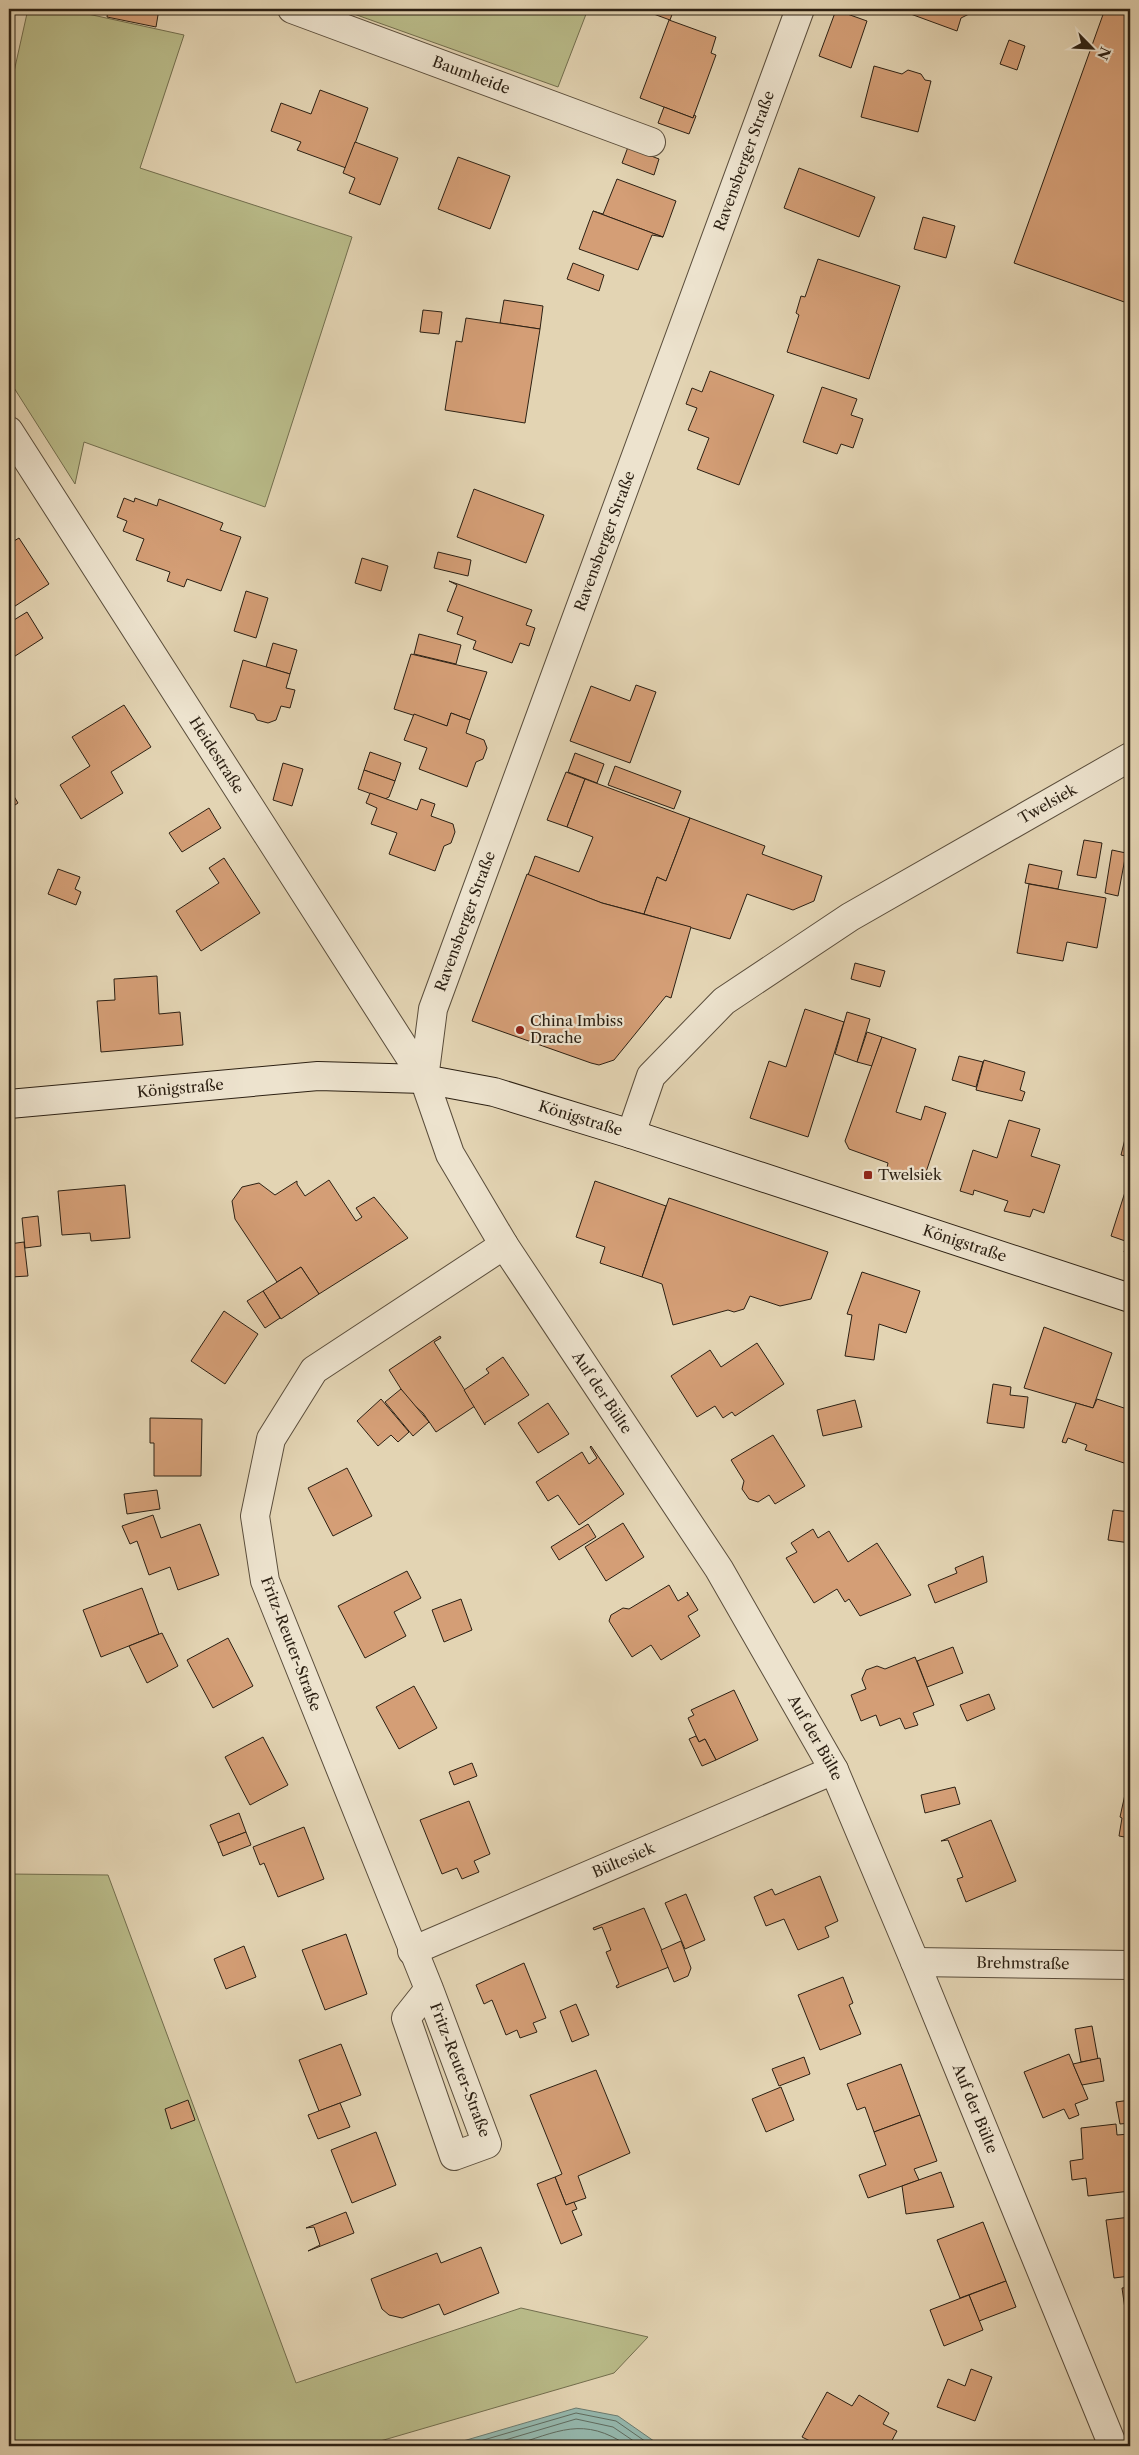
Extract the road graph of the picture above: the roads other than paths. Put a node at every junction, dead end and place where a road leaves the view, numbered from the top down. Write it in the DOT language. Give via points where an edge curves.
graph roads {
  1 [pos="292,9"];
  2 [pos="800,9"];
  3 [pos="651,142"];
  4 [pos="9,431"];
  5 [pos="1130,757"];
  6 [pos="424,1079"];
  7 [pos="9,1104"];
  8 [pos="631,1134"];
  9 [pos="504,1245"];
  10 [pos="1130,1298"];
  11 [pos="834,1770"];
  12 [pos="412,1951"];
  13 [pos="915,1962"];
  14 [pos="1130,1965"];
  15 [pos="429,1989"];
  16 [pos="1113,2446"];
  1 -- 3 [label="street, Baumheide"];
  2 -- 6 [label="street, Ravensberger Straße" via="433,1009"];
  4 -- 6 [label="street, Heidestraße"];
  5 -- 8 [label="street, Twelsiek" via="850,918 724,1001 651,1076"];
  6 -- 7 [label="street, Königstraße" via="318,1076"];
  6 -- 8 [label="street, Königstraße" via="494,1092"];
  6 -- 9 [label="street, Auf der Bülte" via="450,1154"];
  8 -- 10 [label="street, Königstraße"];
  9 -- 11 [label="street, Auf der Bülte" via="720,1570"];
  9 -- 12 [label="street, Fritz-Reuter-Straße" via="314,1370 271,1438 255,1516 265,1582"];
  11 -- 12 [label="street, Bültesiek"];
  11 -- 13 [label="street, Auf der Bülte"];
  12 -- 15 [label="street, Fritz-Reuter-Straße"];
  13 -- 14 [label="street, Brehmstraße"];
  13 -- 16 [label="street, Auf der Bülte"];
  15 -- 15 [label="street, Fritz-Reuter-Straße" via="488,2144 454,2156 406,2018"];
}
